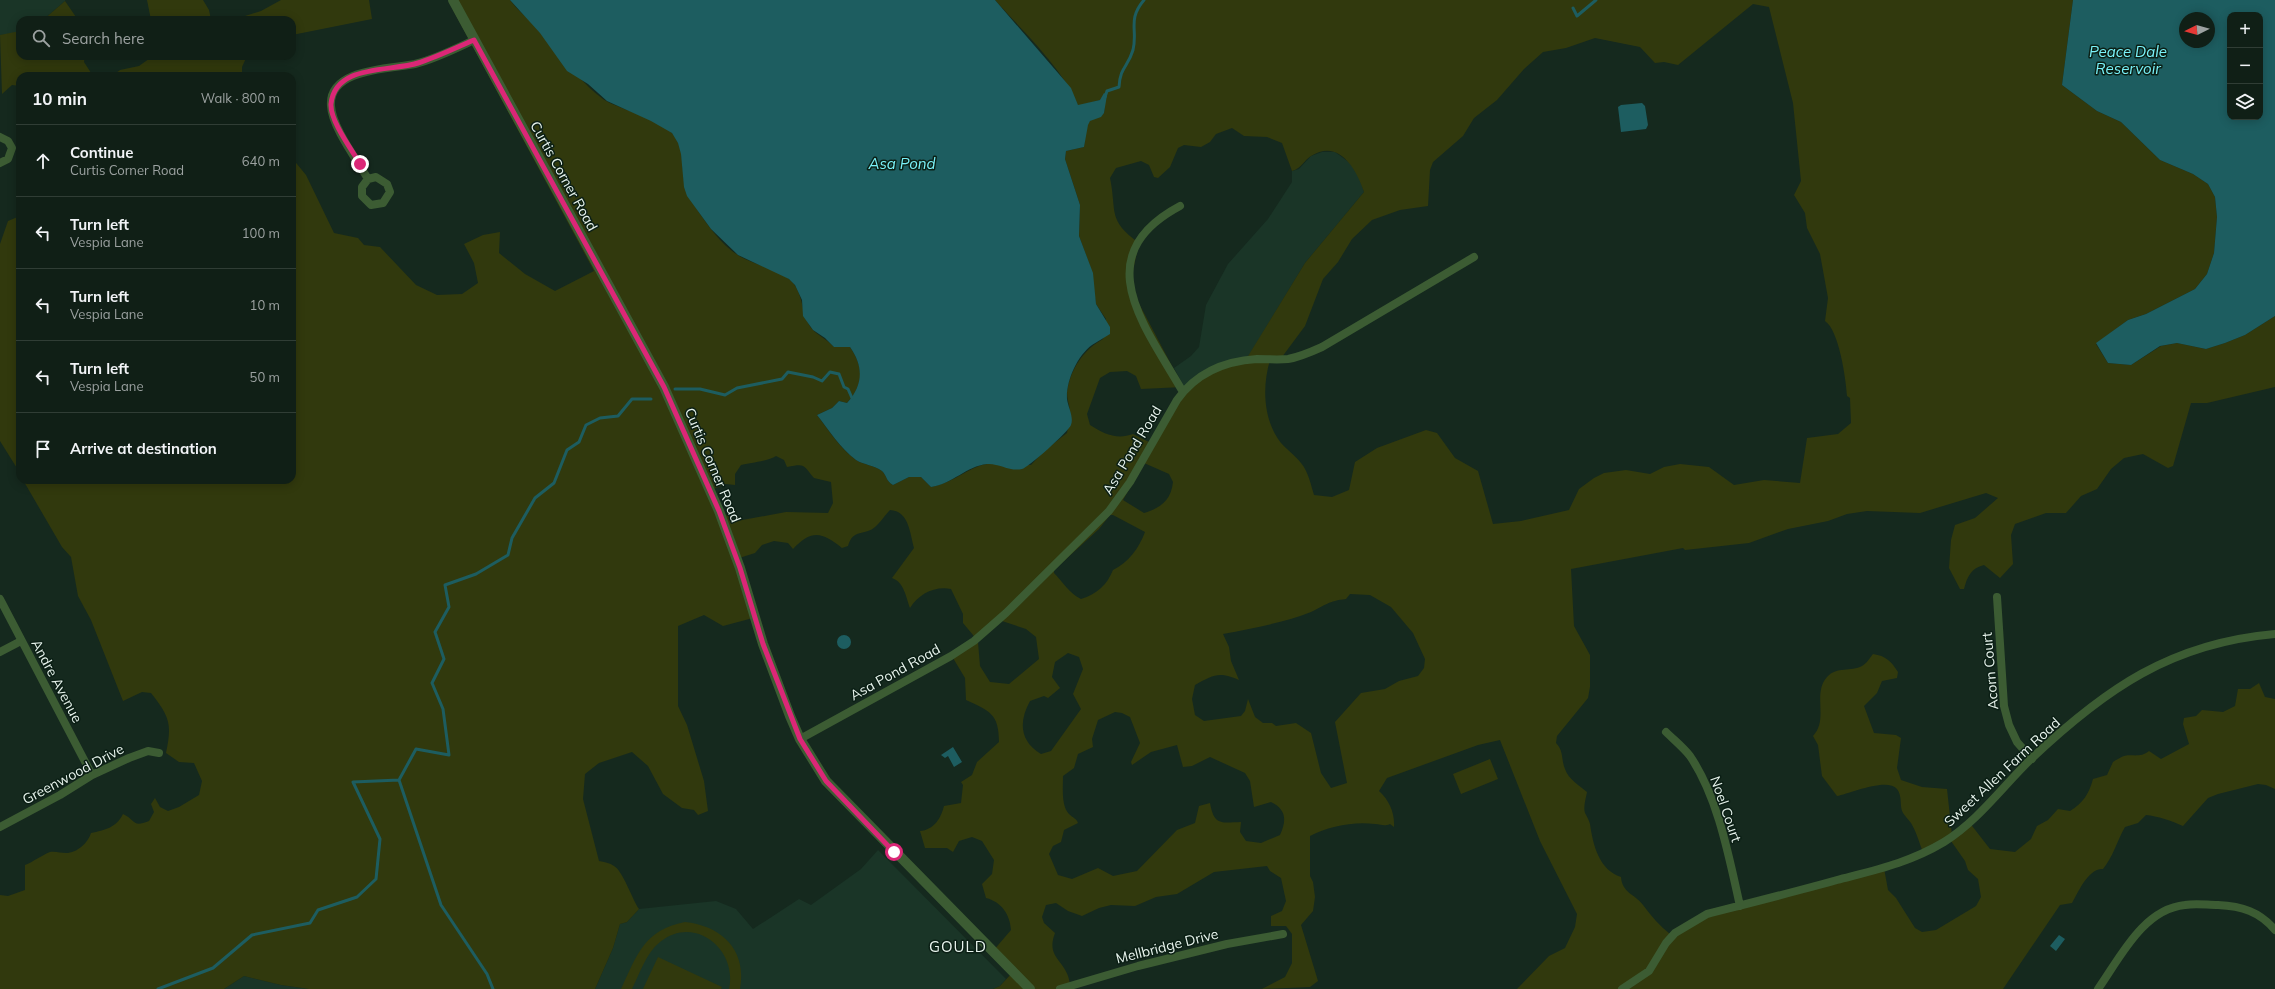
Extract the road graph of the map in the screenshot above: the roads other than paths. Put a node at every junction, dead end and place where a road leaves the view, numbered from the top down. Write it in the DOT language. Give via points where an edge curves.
graph roads {
  1 [pos="453,0"];
  2 [pos="474,40"];
  3 [pos="0,137"];
  4 [pos="0,163"];
  5 [pos="368,179"];
  6 [pos="1180,206"];
  7 [pos="1474,257"];
  8 [pos="1183,392"];
  9 [pos="1997,597"];
  10 [pos="0,599"];
  11 [pos="2275,634"];
  12 [pos="21,641"];
  13 [pos="0,652"];
  14 [pos="1666,732"];
  15 [pos="800,739"];
  16 [pos="159,753"];
  17 [pos="2032,759"];
  18 [pos="92,775"];
  19 [pos="0,827"];
  20 [pos="1740,906"];
  21 [pos="2275,930"];
  22 [pos="1283,934"];
  23 [pos="1030,989"];
  24 [pos="1060,989"];
  25 [pos="1622,989"];
  26 [pos="2098,989"];
  1 -- 2 [label="street, Curtis Corner Road"];
  2 -- 5 [label="street" via="416,64 357,74 345,79 338,87 331,106 333,115"];
  2 -- 15 [label="street, Curtis Corner Road" via="664,387 719,511 740,568 763,644"];
  3 -- 4 [label="street" via="8,141 12,148 8,159"];
  6 -- 8 [label="street" via="1164,214 1142,233 1131,259 1130,280 1138,314"];
  7 -- 8 [label="street, Asa Pond Road" via="1322,347 1302,356 1287,359 1223,365 1207,372"];
  8 -- 15 [label="street, Asa Pond Road" via="1150,444 1130,482 1109,512 1006,613 974,641 951,656"];
  9 -- 17 [label="street, Acorn Court" via="2004,706 2017,742"];
  10 -- 12 [label="street, Andre Avenue"];
  11 -- 17 [label="street, Sweet Allen Farm Road" via="2210,644 2163,661 2106,696"];
  12 -- 13 [label="street"];
  12 -- 18 [label="street, Andre Avenue"];
  14 -- 20 [label="street, Noel Court" via="1690,756 1704,782 1714,807"];
  15 -- 23 [label="street, Curtis Corner Road" via="826,781"];
  16 -- 18 [label="street, Greenwood Drive" via="148,751"];
  17 -- 20 [label="street, Sweet Allen Farm Road" via="1955,834 1915,858"];
  18 -- 19 [label="street, Greenwood Drive"];
  20 -- 25 [label="street, Sweet Allen Farm Road" via="1707,914 1680,929 1666,943 1649,971"];
  21 -- 26 [label="street" via="2264,918 2234,906 2183,905 2157,915 2145,925"];
  22 -- 24 [label="street, Mellbridge Drive" via="1227,944"];
}
